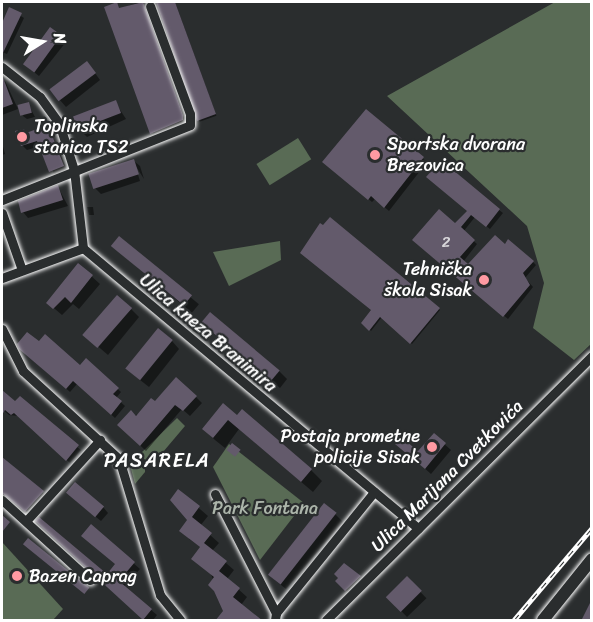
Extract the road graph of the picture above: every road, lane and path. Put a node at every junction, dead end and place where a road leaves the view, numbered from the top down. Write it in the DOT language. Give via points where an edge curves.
graph roads {
  1 [pos="150,6"];
  2 [pos="2,67"];
  3 [pos="74,170"];
  4 [pos="2,200"];
  5 [pos="2,213"];
  6 [pos="83,248"];
  7 [pos="22,270"];
  8 [pos="2,278"];
  9 [pos="2,329"];
  10 [pos="4,343"];
  11 [pos="591,356"];
  12 [pos="100,440"];
  13 [pos="374,492"];
  14 [pos="215,494"];
  15 [pos="2,500"];
  16 [pos="26,521"];
  17 [pos="418,528"];
  18 [pos="591,559"];
  19 [pos="90,580"];
  20 [pos="168,617"];
  21 [pos="275,617"];
  22 [pos="180,621"];
  23 [pos="326,621"];
  24 [pos="543,621"];
  1 -- 3 [label="street" via="190,123"];
  2 -- 3 [label="street" via="30,87 51,111 65,138"];
  3 -- 4 [label="street"];
  3 -- 6 [label="street"];
  5 -- 7 [label="street"];
  6 -- 7 [label="street"];
  6 -- 13 [label="street, Ulica kneza Branimira"];
  7 -- 8 [label="street"];
  9 -- 10 [label="street"];
  10 -- 12 [label="street" via="23,371"];
  11 -- 17 [label="street, Ulica Marijana Cvetkovića"];
  12 -- 16 [label="street"];
  12 -- 20 [label="street" via="122,464"];
  13 -- 17 [label="street, Ulica kneza Branimira"];
  13 -- 21 [label="street"];
  14 -- 21 [label="street"];
  15 -- 16 [label="street"];
  16 -- 19 [label="street"];
  17 -- 23 [label="street, Ulica Marijana Cvetkovića"];
  18 -- 24 [label="main road"];
  20 -- 22 [label="street"];
}
